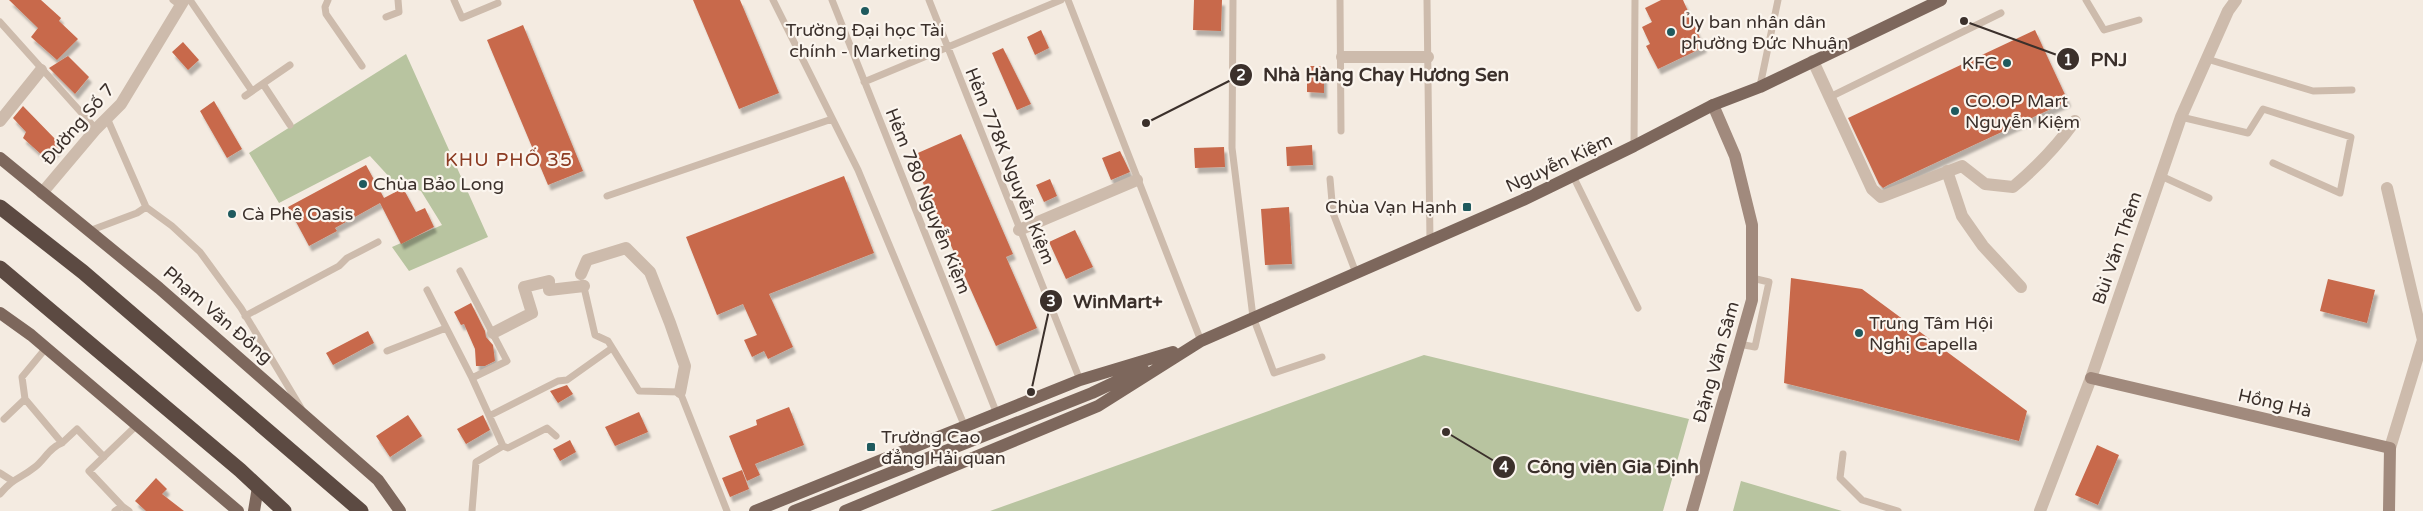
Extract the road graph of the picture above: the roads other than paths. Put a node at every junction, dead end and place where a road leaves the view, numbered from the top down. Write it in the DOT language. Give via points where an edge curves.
graph roads {
  1 [pos="328,0"];
  2 [pos="398,0"];
  3 [pos="454,0"];
  4 [pos="773,0"];
  5 [pos="832,0"];
  6 [pos="929,0"];
  7 [pos="1061,0"];
  8 [pos="1068,0"];
  9 [pos="1233,0"];
  10 [pos="1340,0"];
  11 [pos="1427,0"];
  12 [pos="1635,0"];
  13 [pos="1778,0"];
  14 [pos="1941,0"];
  15 [pos="2086,0"];
  16 [pos="2236,0"];
  17 [pos="182,2"];
  18 [pos="498,3"];
  19 [pos="2001,13"];
  20 [pos="386,18"];
  21 [pos="2139,20"];
  22 [pos="0,22"];
  23 [pos="947,48"];
  24 [pos="1342,57"];
  25 [pos="1428,57"];
  26 [pos="2207,59"];
  27 [pos="1814,61"];
  28 [pos="290,65"];
  29 [pos="362,66"];
  30 [pos="41,70"];
  31 [pos="864,82"];
  32 [pos="263,84"];
  33 [pos="1760,87"];
  34 [pos="2352,90"];
  35 [pos="1830,97"];
  36 [pos="1713,105"];
  37 [pos="2181,117"];
  38 [pos="107,118"];
  39 [pos="832,119"];
  40 [pos="0,121"];
  41 [pos="2076,121"];
  42 [pos="290,125"];
  43 [pos="96,129"];
  44 [pos="1341,131"];
  45 [pos="1634,146"];
  46 [pos="0,158"];
  47 [pos="2273,163"];
  48 [pos="1947,171"];
  49 [pos="1573,176"];
  50 [pos="2161,176"];
  51 [pos="1330,179"];
  52 [pos="1137,180"];
  53 [pos="2387,188"];
  54 [pos="42,193"];
  55 [pos="607,196"];
  56 [pos="2209,198"];
  57 [pos="0,207"];
  58 [pos="146,207"];
  59 [pos="1019,230"];
  60 [pos="89,231"];
  61 [pos="1430,241"];
  62 [pos="378,242"];
  63 [pos="0,268"];
  64 [pos="460,271"];
  65 [pos="1356,273"];
  66 [pos="582,280"];
  67 [pos="2021,287"];
  68 [pos="427,290"];
  69 [pos="1638,308"];
  70 [pos="0,313"];
  71 [pos="246,316"];
  72 [pos="1253,317"];
  73 [pos="446,328"];
  74 [pos="492,333"];
  75 [pos="2423,340"];
  76 [pos="1201,341"];
  77 [pos="46,348"];
  78 [pos="612,348"];
  79 [pos="1188,348"];
  80 [pos="387,352"];
  81 [pos="1322,357"];
  82 [pos="472,378"];
  83 [pos="2091,378"];
  84 [pos="1080,380"];
  85 [pos="680,392"];
  86 [pos="25,399"];
  87 [pos="997,414"];
  88 [pos="491,415"];
  89 [pos="4,419"];
  90 [pos="308,419"];
  91 [pos="137,426"];
  92 [pos="965,427"];
  93 [pos="556,436"];
  94 [pos="62,444"];
  95 [pos="503,446"];
  96 [pos="2390,448"];
  97 [pos="1842,454"];
  98 [pos="104,457"];
  99 [pos="0,472"];
  100 [pos="11,480"];
  101 [pos="258,487"];
  102 [pos="0,494"];
  103 [pos="122,506"];
  104 [pos="115,511"];
  105 [pos="128,511"];
  106 [pos="238,511"];
  107 [pos="254,511"];
  108 [pos="284,511"];
  109 [pos="361,511"];
  110 [pos="400,511"];
  111 [pos="472,511"];
  112 [pos="727,511"];
  113 [pos="755,511"];
  114 [pos="794,511"];
  115 [pos="846,511"];
  116 [pos="1692,511"];
  117 [pos="1898,511"];
  118 [pos="2040,511"];
  119 [pos="2389,511"];
  1 -- 29 [label="lane" via="324,7 326,14"];
  2 -- 20 [label="lane" via="399,12"];
  3 -- 18 [label="lane" via="462,18"];
  4 -- 39 [label="lane"];
  5 -- 31 [label="lane, Hẻm 780 Nguyễn Kiệm"];
  6 -- 23 [label="lane, Hẻm 778K Nguyễn Kiệm"];
  7 -- 23 [label="lane"];
  8 -- 52 [label="lane"];
  9 -- 72 [label="lane" via="1232,148"];
  10 -- 24 [label="lane"];
  11 -- 25 [label="lane"];
  12 -- 45 [label="lane"];
  13 -- 33 [label="lane"];
  14 -- 27 [label="main road, Nguyễn Kiệm"];
  15 -- 21 [label="lane" via="2104,30"];
  16 -- 26 [label="street, Bùi Văn Thêm"];
  17 -- 32 [label="lane" via="248,94"];
  17 -- 38 [label="street, Đường Số 7" via="121,104"];
  19 -- 35 [label="lane"];
  22 -- 30 [label="lane"];
  23 -- 31 [label="lane"];
  23 -- 59 [label="lane, Hẻm 778K Nguyễn Kiệm"];
  24 -- 25 [label="street"];
  24 -- 44 [label="lane"];
  25 -- 61 [label="lane"];
  26 -- 34 [label="lane" via="2313,91"];
  26 -- 37 [label="street, Bùi Văn Thêm"];
  27 -- 33 [label="main road, Nguyễn Kiệm"];
  27 -- 35 [label="street"];
  28 -- 32 [label="lane"];
  30 -- 40 [label="street"];
  30 -- 43 [label="lane"];
  31 -- 87 [label="lane, Hẻm 780 Nguyễn Kiệm"];
  32 -- 42 [label="lane"];
  33 -- 36 [label="main road, Nguyễn Kiệm"];
  35 -- 48 [label="street" via="1872,189 1881,197"];
  36 -- 45 [label="main road, Nguyễn Kiệm"];
  36 -- 116 [label="street, Đặng Văn Sâm" via="1735,156 1752,225 1752,300"];
  37 -- 47 [label="lane" via="2248,133 2263,110 2351,137 2340,193"];
  37 -- 50 [label="street, Bùi Văn Thêm"];
  38 -- 43 [label="street, Đường Số 7"];
  38 -- 58 [label="lane"];
  39 -- 55 [label="lane"];
  39 -- 92 [label="lane" via="858,170"];
  41 -- 48 [label="street" via="2038,166 2013,187 1985,184 1962,166"];
  43 -- 54 [label="street, Đường Số 7"];
  45 -- 49 [label="main road, Nguyễn Kiệm"];
  46 -- 54 [label="main road, Phạm Văn Đồng"];
  48 -- 67 [label="street" via="1962,216 1983,246"];
  49 -- 61 [label="main road, Nguyễn Kiệm"];
  49 -- 69 [label="lane"];
  50 -- 56 [label="lane"];
  50 -- 83 [label="street, Bùi Văn Thêm"];
  51 -- 65 [label="lane" via="1333,213"];
  52 -- 59 [label="street"];
  52 -- 76 [label="lane"];
  53 -- 75 [label="street"];
  54 -- 60 [label="main road, Phạm Văn Đồng"];
  57 -- 109 [label="highway" via="83,272"];
  58 -- 60 [label="lane"];
  58 -- 71 [label="lane" via="200,252"];
  59 -- 84 [label="lane, Hẻm 778K Nguyễn Kiệm"];
  60 -- 90 [label="main road, Phạm Văn Đồng"];
  61 -- 65 [label="main road, Nguyễn Kiệm"];
  62 -- 71 [label="lane"];
  63 -- 101 [label="highway"];
  64 -- 74 [label="lane"];
  65 -- 72 [label="main road, Nguyễn Kiệm"];
  66 -- 74 [label="street" via="549,290 549,281 524,287 532,313"];
  66 -- 78 [label="lane" via="595,335 608,341"];
  66 -- 85 [label="street" via="587,260 626,248 650,272 685,366"];
  68 -- 73 [label="lane"];
  70 -- 77 [label="main road"];
  71 -- 90 [label="lane"];
  72 -- 76 [label="main road, Nguyễn Kiệm"];
  72 -- 81 [label="lane" via="1274,373"];
  73 -- 80 [label="lane"];
  73 -- 82 [label="lane"];
  74 -- 82 [label="lane" via="507,361"];
  75 -- 96 [label="street"];
  76 -- 79 [label="main road, Nguyễn Kiệm"];
  77 -- 86 [label="lane" via="22,377"];
  77 -- 91 [label="main road"];
  78 -- 85 [label="lane" via="639,390"];
  78 -- 88 [label="lane" via="567,380 558,381"];
  79 -- 84 [label="main road, Nguyễn Kiệm"];
  79 -- 114 [label="main road" via="1092,392"];
  79 -- 115 [label="main road, Nguyễn Kiệm" via="1098,406"];
  82 -- 88 [label="lane"];
  83 -- 96 [label="street, Hồng Hà"];
  83 -- 118 [label="street, Bùi Văn Thêm"];
  84 -- 87 [label="main road, Nguyễn Kiệm"];
  85 -- 112 [label="lane"];
  86 -- 89 [label="lane"];
  86 -- 94 [label="lane"];
  87 -- 92 [label="main road, Nguyễn Kiệm"];
  88 -- 95 [label="lane"];
  90 -- 110 [label="main road, Phạm Văn Đồng" via="381,483"];
  91 -- 98 [label="lane"];
  91 -- 106 [label="main road"];
  92 -- 113 [label="main road, Nguyễn Kiệm"];
  93 -- 95 [label="lane" via="547,428 508,448"];
  94 -- 98 [label="lane" via="77,429"];
  94 -- 100 [label="lane" via="54,446 34,467"];
  95 -- 111 [label="lane" via="476,462"];
  96 -- 119 [label="street"];
  97 -- 117 [label="lane" via="1840,478 1862,500"];
  98 -- 103 [label="lane" via="89,471"];
  99 -- 100 [label="lane"];
  100 -- 102 [label="lane"];
  101 -- 107 [label="main road"];
  101 -- 108 [label="highway"];
  103 -- 104 [label="lane"];
  103 -- 105 [label="lane"];
}
